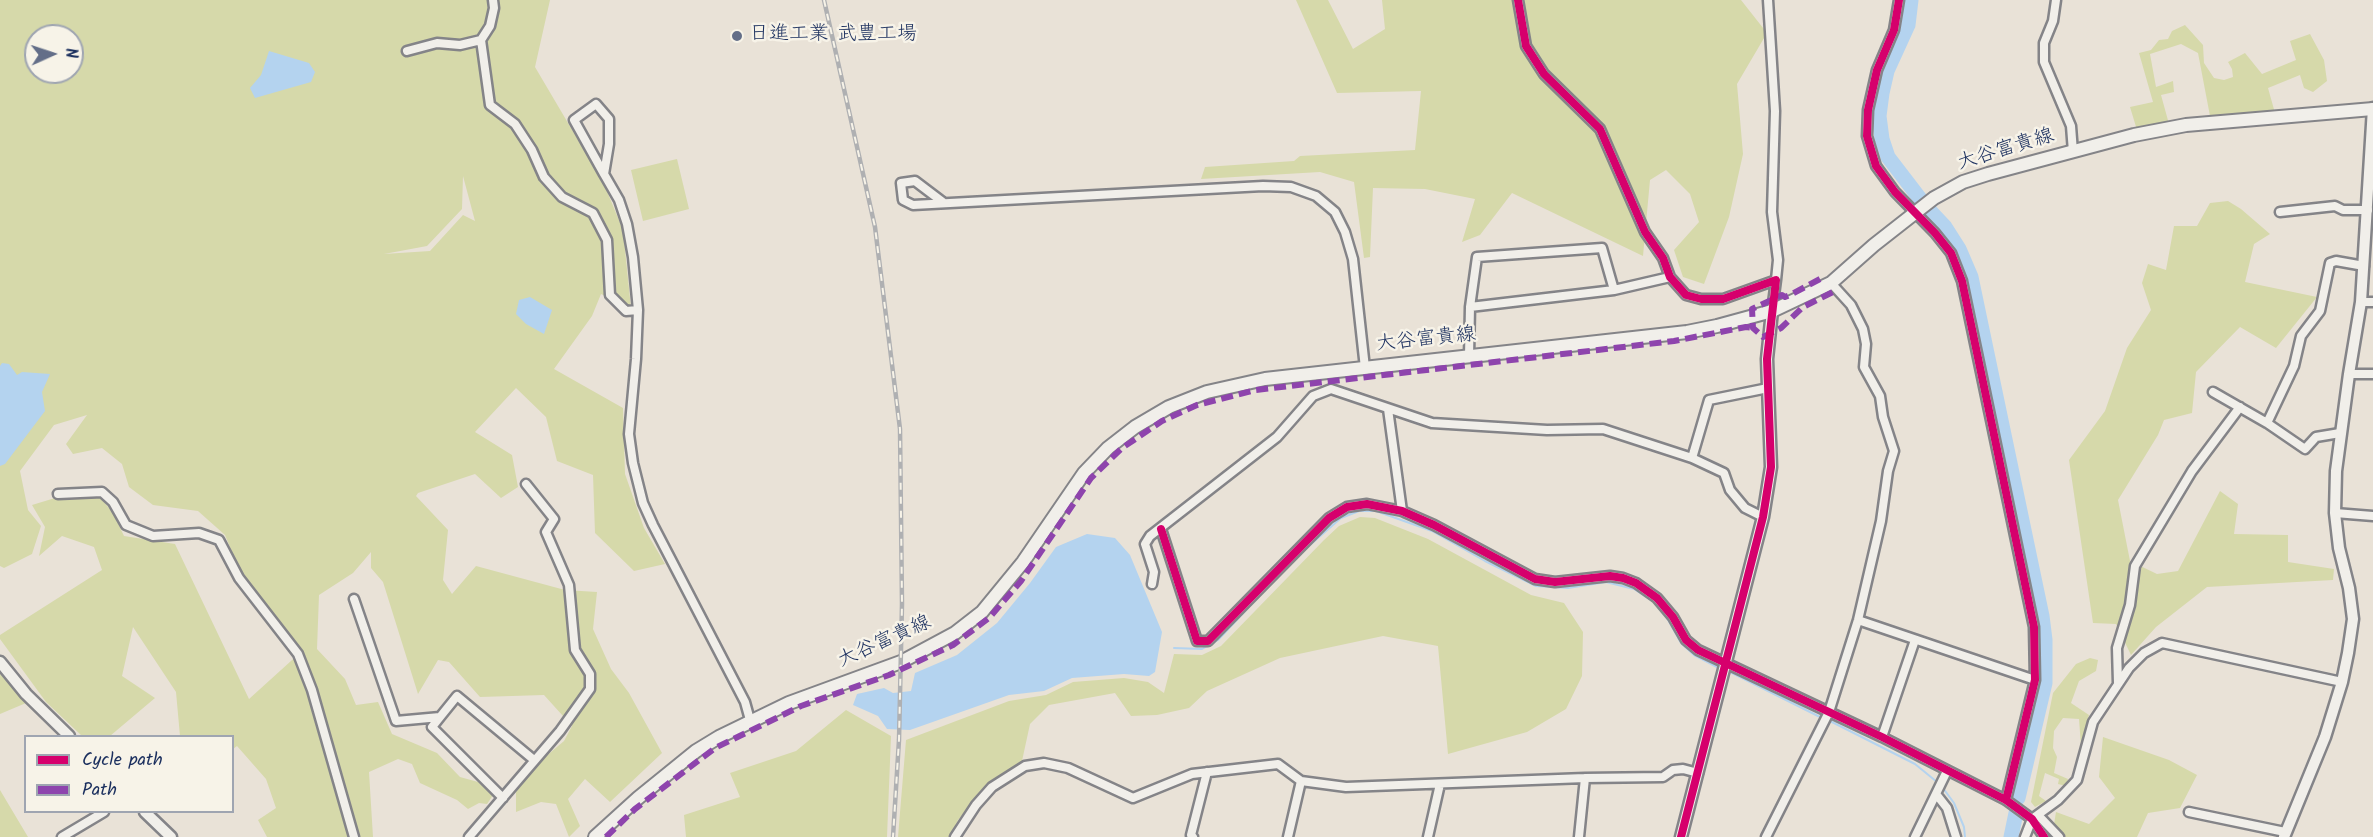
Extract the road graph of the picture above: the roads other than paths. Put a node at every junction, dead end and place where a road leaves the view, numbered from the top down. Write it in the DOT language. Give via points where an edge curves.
graph roads {
  1 [pos="493,0"];
  2 [pos="1518,0"];
  3 [pos="1768,0"];
  4 [pos="1899,0"];
  5 [pos="2056,0"];
  6 [pos="481,40"];
  7 [pos="407,51"];
  8 [pos="2373,108"];
  9 [pos="2073,152"];
  10 [pos="604,174"];
  11 [pos="944,204"];
  12 [pos="2370,207"];
  13 [pos="2280,212"];
  14 [pos="1914,214"];
  15 [pos="2370,227"];
  16 [pos="2364,266"];
  17 [pos="1670,277"];
  18 [pos="1776,280"];
  19 [pos="1831,283"];
  20 [pos="1614,290"];
  21 [pos="2361,302"];
  22 [pos="2373,302"];
  23 [pos="1470,307"];
  24 [pos="638,310"];
  25 [pos="1772,311"];
  26 [pos="1469,356"];
  27 [pos="1365,368"];
  28 [pos="2349,374"];
  29 [pos="2373,374"];
  30 [pos="1767,388"];
  31 [pos="2213,392"];
  32 [pos="2240,406"];
  33 [pos="1388,409"];
  34 [pos="2267,423"];
  35 [pos="2340,433"];
  36 [pos="1692,458"];
  37 [pos="526,484"];
  38 [pos="58,494"];
  39 [pos="1402,511"];
  40 [pos="2335,513"];
  41 [pos="2373,516"];
  42 [pos="1763,517"];
  43 [pos="1161,529"];
  44 [pos="1152,584"];
  45 [pos="354,599"];
  46 [pos="1858,620"];
  47 [pos="1915,640"];
  48 [pos="0,662"];
  49 [pos="1724,662"];
  50 [pos="2035,680"];
  51 [pos="2342,682"];
  52 [pos="2118,683"];
  53 [pos="1829,712"];
  54 [pos="440,717"];
  55 [pos="750,720"];
  56 [pos="68,735"];
  57 [pos="1882,737"];
  58 [pos="534,760"];
  59 [pos="1947,771"];
  60 [pos="1207,772"];
  61 [pos="1698,774"];
  62 [pos="1584,778"];
  63 [pos="1301,781"];
  64 [pos="1440,784"];
  65 [pos="1936,794"];
  66 [pos="503,798"];
  67 [pos="2006,800"];
  68 [pos="2189,812"];
  69 [pos="102,813"];
  70 [pos="146,813"];
  71 [pos="2035,817"];
  72 [pos="2284,835"];
  73 [pos="62,837"];
  74 [pos="171,837"];
  75 [pos="354,837"];
  76 [pos="469,837"];
  77 [pos="595,837"];
  78 [pos="955,837"];
  79 [pos="1193,837"];
  80 [pos="1288,837"];
  81 [pos="1428,837"];
  82 [pos="1579,837"];
  83 [pos="1681,837"];
  84 [pos="1767,837"];
  85 [pos="1914,837"];
  86 [pos="1956,837"];
  87 [pos="2025,837"];
  88 [pos="2044,837"];
  89 [pos="2059,837"];
  1 -- 6 [label="street" via="490,26"];
  2 -- 17 [label="street" via="1526,46 1544,74 1600,129 1645,232 1663,258"];
  3 -- 18 [label="street" via="1775,111 1772,212 1778,260"];
  4 -- 14 [label="street" via="1894,30 1877,70 1867,136 1876,166"];
  5 -- 9 [label="street" via="2054,21 2044,43 2044,62 2071,126"];
  6 -- 7 [label="street" via="460,45 437,43"];
  6 -- 24 [label="street" via="490,105 515,124 544,177 562,197 593,213 608,240 610,295 626,311"];
  8 -- 9 [label="main road, 大谷富貴線" via="2186,125"];
  8 -- 12 [label="street"];
  9 -- 14 [label="main road, 大谷富貴線" via="1963,182"];
  10 -- 10 [label="street" via="609,119 596,104 574,120"];
  10 -- 24 [label="street" via="627,224"];
  11 -- 11 [label="street" via="915,181 901,183 903,201 913,206"];
  11 -- 27 [label="street" via="1263,186 1291,187 1316,196 1335,212 1346,232 1353,259"];
  12 -- 13 [label="street"];
  12 -- 15 [label="street"];
  14 -- 19 [label="main road, 大谷富貴線"];
  14 -- 50 [label="street" via="1951,254 1962,281 2034,627"];
  15 -- 16 [label="street"];
  16 -- 21 [label="street"];
  16 -- 34 [label="street" via="2330,263 2320,311 2301,336 2294,366"];
  17 -- 18 [label="street" via="1686,295 1701,299 1723,299"];
  17 -- 20 [label="street"];
  18 -- 25 [label="street"];
  19 -- 25 [label="main road, 大谷富貴線"];
  19 -- 46 [label="street" via="1851,305 1863,329 1864,367 1880,396 1894,451"];
  20 -- 23 [label="street"];
  20 -- 23 [label="street" via="1602,248 1476,257"];
  21 -- 22 [label="street"];
  21 -- 28 [label="street"];
  23 -- 26 [label="street"];
  24 -- 55 [label="street" via="629,434 643,503 745,702"];
  25 -- 26 [label="main road, 大谷富貴線" via="1687,332"];
  25 -- 30 [label="street"];
  26 -- 27 [label="main road, 大谷富貴線"];
  27 -- 55 [label="main road, 大谷富貴線" via="1234,384 1169,406 1108,448 1084,473 1023,562 982,612 955,633 901,662"];
  28 -- 29 [label="street"];
  28 -- 35 [label="street"];
  30 -- 36 [label="street" via="1709,400"];
  30 -- 42 [label="street" via="1771,458"];
  31 -- 32 [label="street"];
  32 -- 34 [label="street"];
  32 -- 52 [label="street" via="2192,471 2135,566 2130,605 2117,648"];
  33 -- 36 [label="street" via="1432,423 1603,429"];
  33 -- 39 [label="street"];
  33 -- 43 [label="street" via="1331,389 1313,396 1277,437"];
  34 -- 35 [label="street" via="2305,449 2316,437"];
  35 -- 40 [label="street"];
  36 -- 42 [label="street" via="1724,473 1730,490 1745,508"];
  37 -- 58 [label="street" via="554,519 546,532 569,585 575,650 591,674 590,688"];
  38 -- 75 [label="street" via="102,492 113,502 126,525 153,536 199,533 219,540 239,578 298,654"];
  39 -- 43 [label="street" via="1367,504 1347,507 1329,518 1208,641 1197,641"];
  39 -- 49 [label="street" via="1535,579 1555,582 1610,576 1636,583 1657,598 1686,640"];
  40 -- 41 [label="street"];
  40 -- 51 [label="street" via="2353,619"];
  42 -- 49 [label="street"];
  43 -- 44 [label="street" via="1145,544 1154,572"];
  45 -- 54 [label="street" via="396,721"];
  46 -- 47 [label="street"];
  46 -- 53 [label="street"];
  47 -- 50 [label="street"];
  47 -- 57 [label="street"];
  48 -- 56 [label="street"];
  49 -- 53 [label="street"];
  49 -- 61 [label="street"];
  50 -- 67 [label="street"];
  51 -- 52 [label="street" via="2162,643 2144,653"];
  51 -- 72 [label="street" via="2325,737"];
  52 -- 71 [label="street" via="2093,722 2077,780"];
  53 -- 57 [label="street"];
  53 -- 84 [label="street"];
  54 -- 58 [label="street" via="457,696"];
  54 -- 66 [label="street" via="432,727"];
  55 -- 77 [label="main road, 大谷富貴線" via="696,751"];
  57 -- 59 [label="street"];
  58 -- 66 [label="street"];
  59 -- 65 [label="street"];
  59 -- 67 [label="street"];
  60 -- 63 [label="street" via="1278,764"];
  60 -- 78 [label="street" via="1192,774 1132,798 1068,768 1044,763 1025,766 992,787"];
  60 -- 79 [label="street"];
  61 -- 62 [label="street" via="1683,769 1672,770 1663,777"];
  61 -- 83 [label="street"];
  62 -- 64 [label="street"];
  62 -- 82 [label="street"];
  63 -- 64 [label="street" via="1346,787"];
  63 -- 80 [label="street"];
  64 -- 81 [label="street"];
  65 -- 85 [label="street"];
  65 -- 86 [label="street" via="1947,808"];
  66 -- 76 [label="street"];
  67 -- 71 [label="street"];
  68 -- 72 [label="street"];
  69 -- 73 [label="street"];
  70 -- 74 [label="street"];
  71 -- 87 [label="street"];
  71 -- 88 [label="street"];
  71 -- 89 [label="street"];
}
